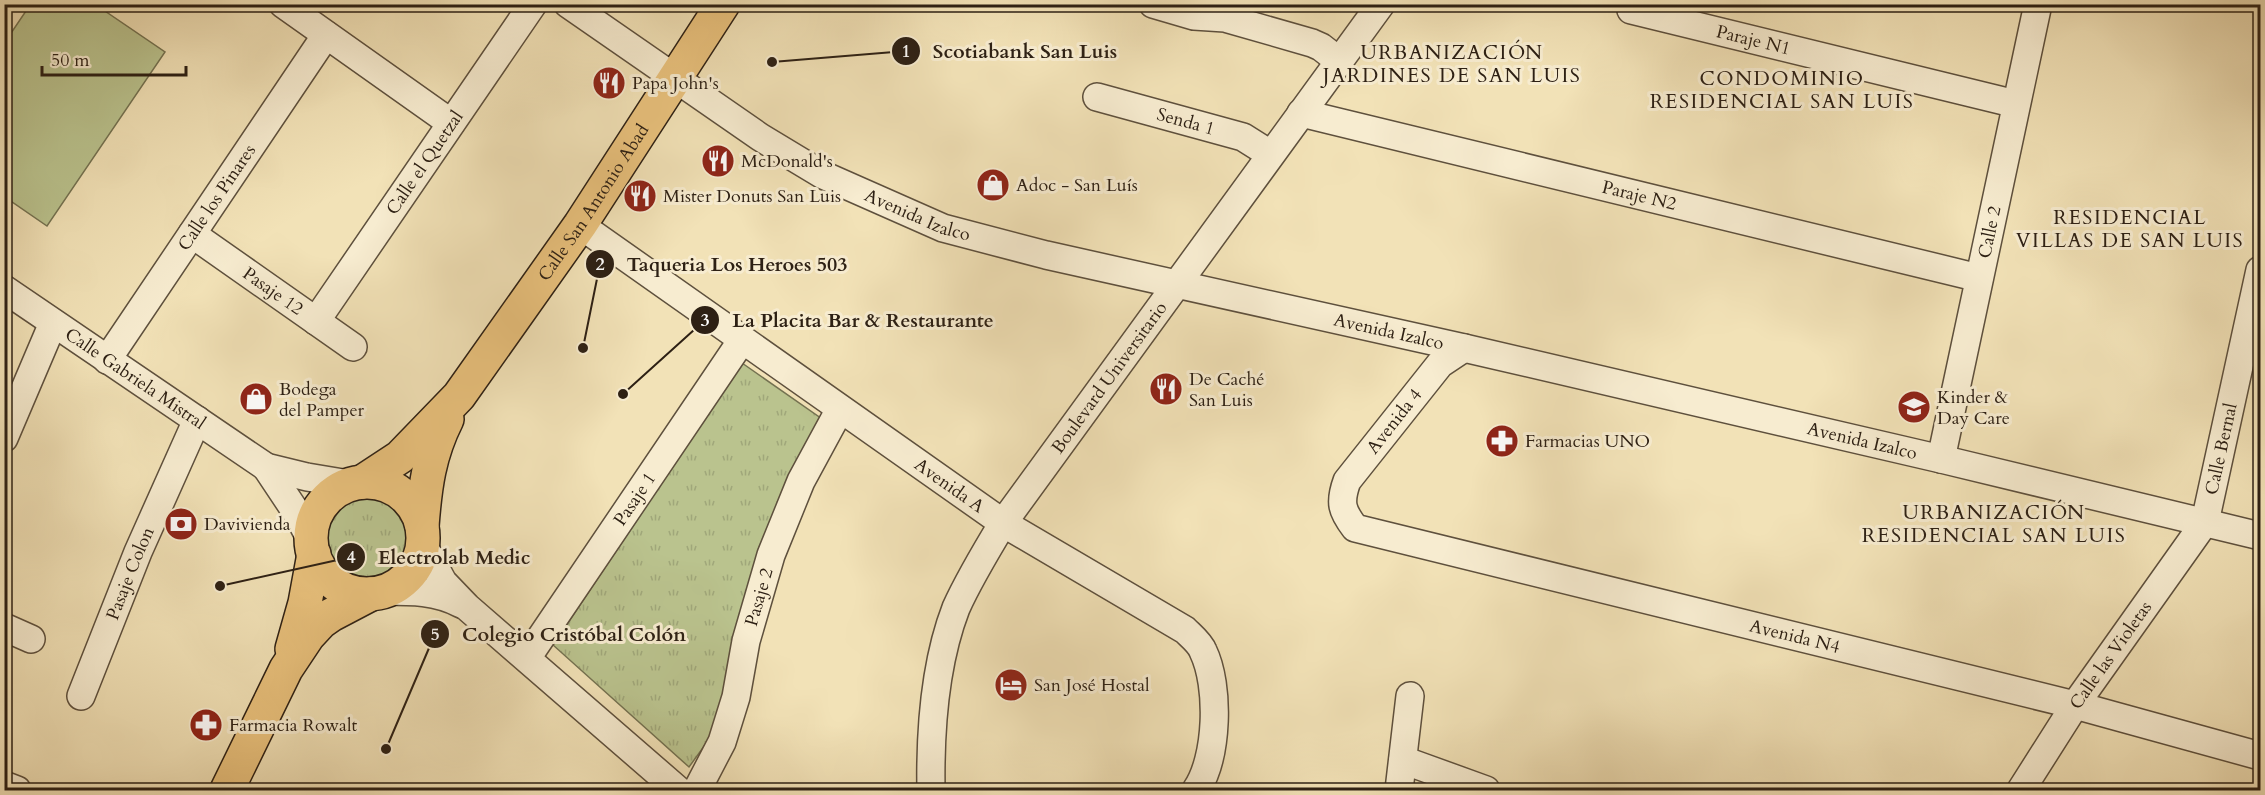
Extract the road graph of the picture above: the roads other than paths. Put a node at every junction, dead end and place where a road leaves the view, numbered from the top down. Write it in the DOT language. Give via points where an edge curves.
graph roads {
  1 [pos="283,4"];
  2 [pos="533,4"];
  3 [pos="568,4"];
  4 [pos="723,4"];
  5 [pos="1153,4"];
  6 [pos="1381,4"];
  7 [pos="2038,4"];
  8 [pos="1631,9"];
  9 [pos="1227,11"];
  10 [pos="326,35"];
  11 [pos="1339,62"];
  12 [pos="675,79"];
  13 [pos="1097,97"];
  14 [pos="2016,104"];
  15 [pos="1301,112"];
  16 [pos="451,123"];
  17 [pos="1270,154"];
  18 [pos="580,225"];
  19 [pos="192,234"];
  20 [pos="2260,270"];
  21 [pos="1979,278"];
  22 [pos="1178,284"];
  23 [pos="4,289"];
  24 [pos="2257,306"];
  25 [pos="316,321"];
  26 [pos="53,323"];
  27 [pos="742,340"];
  28 [pos="353,347"];
  29 [pos="1464,348"];
  30 [pos="107,360"];
  31 [pos="459,396"];
  32 [pos="840,409"];
  33 [pos="197,420"];
  34 [pos="4,438"];
  35 [pos="1941,459"];
  36 [pos="266,467"];
  37 [pos="356,483"];
  38 [pos="1342,506"];
  39 [pos="2205,522"];
  40 [pos="1003,523"];
  41 [pos="422,534"];
  42 [pos="2260,536"];
  43 [pos="313,547"];
  44 [pos="377,592"];
  45 [pos="467,607"];
  46 [pos="4,627"];
  47 [pos="31,639"];
  48 [pos="527,658"];
  49 [pos="286,669"];
  50 [pos="81,696"];
  51 [pos="1410,696"];
  52 [pos="2075,705"];
  53 [pos="2260,756"];
  54 [pos="1403,760"];
  55 [pos="4,785"];
  56 [pos="17,790"];
  57 [pos="227,790"];
  58 [pos="678,790"];
  59 [pos="697,790"];
  60 [pos="931,790"];
  61 [pos="1196,790"];
  62 [pos="1400,790"];
  63 [pos="1486,790"];
  64 [pos="2021,790"];
  1 -- 10 [label="street"];
  2 -- 16 [label="street, Calle el Quetzal"];
  3 -- 12 [label="street, Avenida Izalco"];
  4 -- 12 [label="main road, Calle San Antonio Abad"];
  5 -- 9 [label="street" via="1194,16"];
  6 -- 11 [label="street, Boulevard Universitario"];
  7 -- 14 [label="street, Calle 2"];
  8 -- 14 [label="street, Paraje N1"];
  9 -- 11 [label="street" via="1317,45"];
  10 -- 16 [label="street"];
  10 -- 19 [label="street, Calle los Pinares"];
  11 -- 15 [label="street, Boulevard Universitario"];
  12 -- 18 [label="main road, Calle San Antonio Abad"];
  12 -- 22 [label="street, Avenida Izalco" via="823,175 933,224 991,242"];
  13 -- 17 [label="street, Senda 1" via="1243,137"];
  14 -- 21 [label="street, Calle 2"];
  15 -- 17 [label="street, Boulevard Universitario"];
  15 -- 21 [label="street, Paraje N2"];
  16 -- 25 [label="street, Calle el Quetzal"];
  17 -- 22 [label="street, Boulevard Universitario"];
  18 -- 27 [label="street, Avenida A"];
  18 -- 31 [label="main road, Calle San Antonio Abad"];
  19 -- 25 [label="street, Pasaje 12"];
  19 -- 30 [label="street, Calle los Pinares"];
  20 -- 24 [label="street, Calle Bernal"];
  21 -- 35 [label="street, Calle 2"];
  22 -- 29 [label="street, Avenida Izalco"];
  22 -- 40 [label="street, Boulevard Universitario"];
  23 -- 26 [label="street, Calle Gabriela Mistral"];
  24 -- 39 [label="street, Calle Bernal"];
  25 -- 28 [label="street, Pasaje 12"];
  26 -- 30 [label="street, Calle Gabriela Mistral"];
  26 -- 34 [label="street"];
  27 -- 32 [label="street, Avenida A"];
  27 -- 48 [label="street, Pasaje 1"];
  29 -- 35 [label="street, Avenida Izalco"];
  29 -- 38 [label="street, Avenida 4" via="1440,364 1354,472 1345,487"];
  30 -- 33 [label="street, Calle Gabriela Mistral"];
  31 -- 37 [label="main road, Calle San Antonio Abad" via="400,457"];
  31 -- 41 [label="main road, Calle San Antonio Abad" via="435,442 424,493"];
  32 -- 40 [label="street, Avenida A"];
  32 -- 59 [label="street, Pasaje 2" via="801,481 771,555 746,641 736,697"];
  33 -- 36 [label="street, Calle Gabriela Mistral"];
  33 -- 50 [label="street, Pasaje Colon" via="138,552"];
  35 -- 39 [label="street, Avenida Izalco"];
  36 -- 37 [label="street, Calle Gabriela Mistral"];
  36 -- 43 [label="street, Calle Gabriela Mistral" via="298,515"];
  37 -- 41 [label="main road" via="381,483 398,491 414,508"];
  37 -- 43 [label="main road" via="332,494 320,508 313,526"];
  38 -- 52 [label="street, Avenida N4" via="1355,528"];
  39 -- 42 [label="street, Avenida Izalco"];
  39 -- 52 [label="street, Calle las Violetas"];
  40 -- 60 [label="street, Boulevard Universitario" via="956,609 945,647 936,691"];
  40 -- 61 [label="street, Avenida A" via="1185,630 1203,648 1213,679 1212,750"];
  41 -- 44 [label="main road" via="418,560 409,575"];
  41 -- 45 [label="street" via="443,582"];
  43 -- 44 [label="main road" via="319,567 333,583 349,591"];
  43 -- 49 [label="main road" via="304,603"];
  44 -- 45 [label="street" via="430,593"];
  44 -- 49 [label="main road" via="321,622"];
  45 -- 48 [label="street"];
  46 -- 47 [label="street"];
  48 -- 58 [label="street"];
  49 -- 57 [label="main road"];
  51 -- 54 [label="street"];
  52 -- 53 [label="street, Avenida N4"];
  52 -- 64 [label="street, Calle las Violetas"];
  54 -- 62 [label="street"];
  54 -- 63 [label="street"];
  55 -- 56 [label="street"];
}
